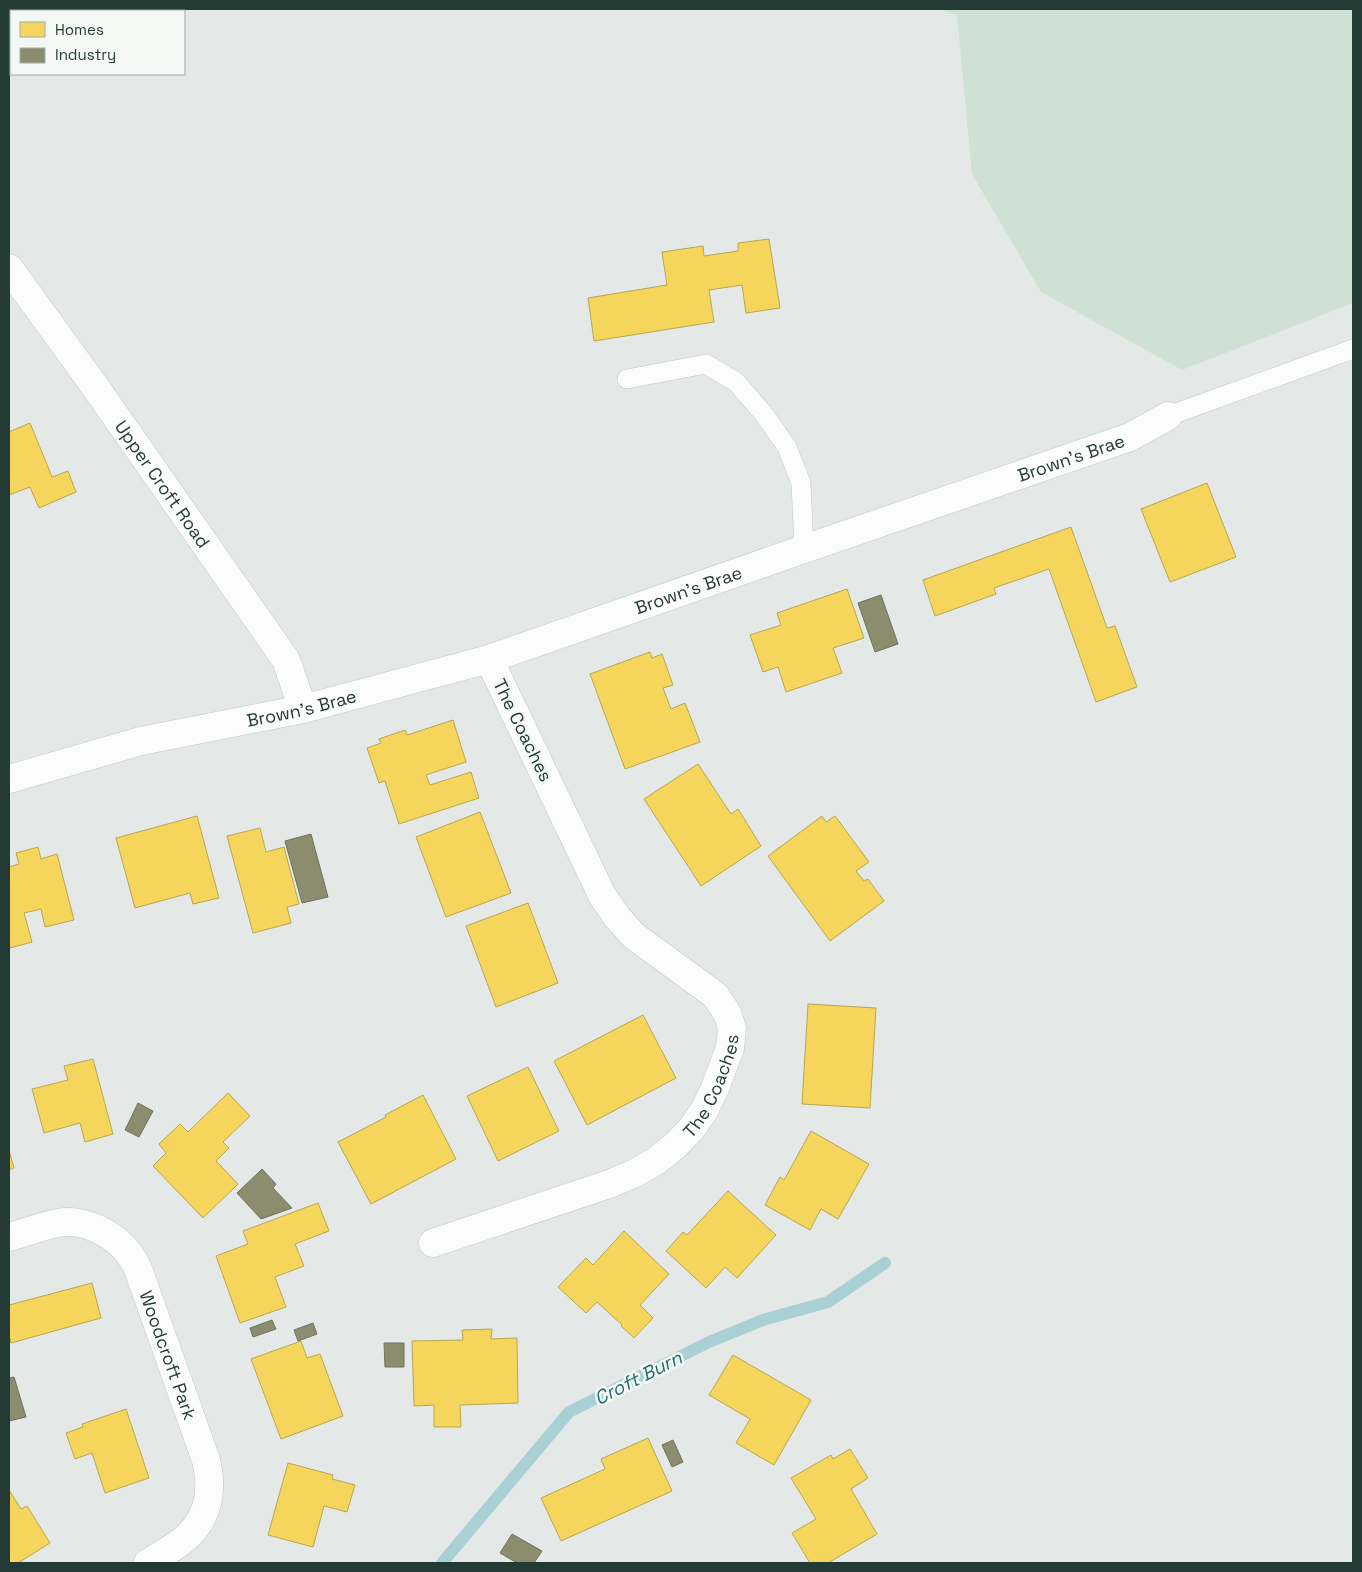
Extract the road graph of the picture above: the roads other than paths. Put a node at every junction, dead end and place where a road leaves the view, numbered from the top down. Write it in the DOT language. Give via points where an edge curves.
graph roads {
  1 [pos="9,268"];
  2 [pos="1353,349"];
  3 [pos="627,379"];
  4 [pos="1168,416"];
  5 [pos="804,548"];
  6 [pos="489,659"];
  7 [pos="304,709"];
  8 [pos="9,779"];
  9 [pos="9,1237"];
  10 [pos="433,1243"];
  11 [pos="148,1563"];
  1 -- 7 [label="street, Upper Croft Road" via="286,660"];
  2 -- 4 [label="lane, Brown's Brae"];
  3 -- 5 [label="lane" via="706,364 736,382 787,447 802,483"];
  4 -- 5 [label="street, Brown's Brae" via="1130,437"];
  5 -- 6 [label="street, Brown's Brae"];
  6 -- 7 [label="street, Brown's Brae"];
  6 -- 10 [label="street, The Coaches" via="602,895 634,936 716,995 732,1028 730,1048 705,1109 692,1128 656,1161 609,1184"];
  7 -- 8 [label="street, Brown's Brae" via="141,741"];
  9 -- 11 [label="street, Woodcroft Park" via="59,1223 91,1226 119,1242 138,1269 203,1451 210,1492 198,1523 186,1537"];
}
